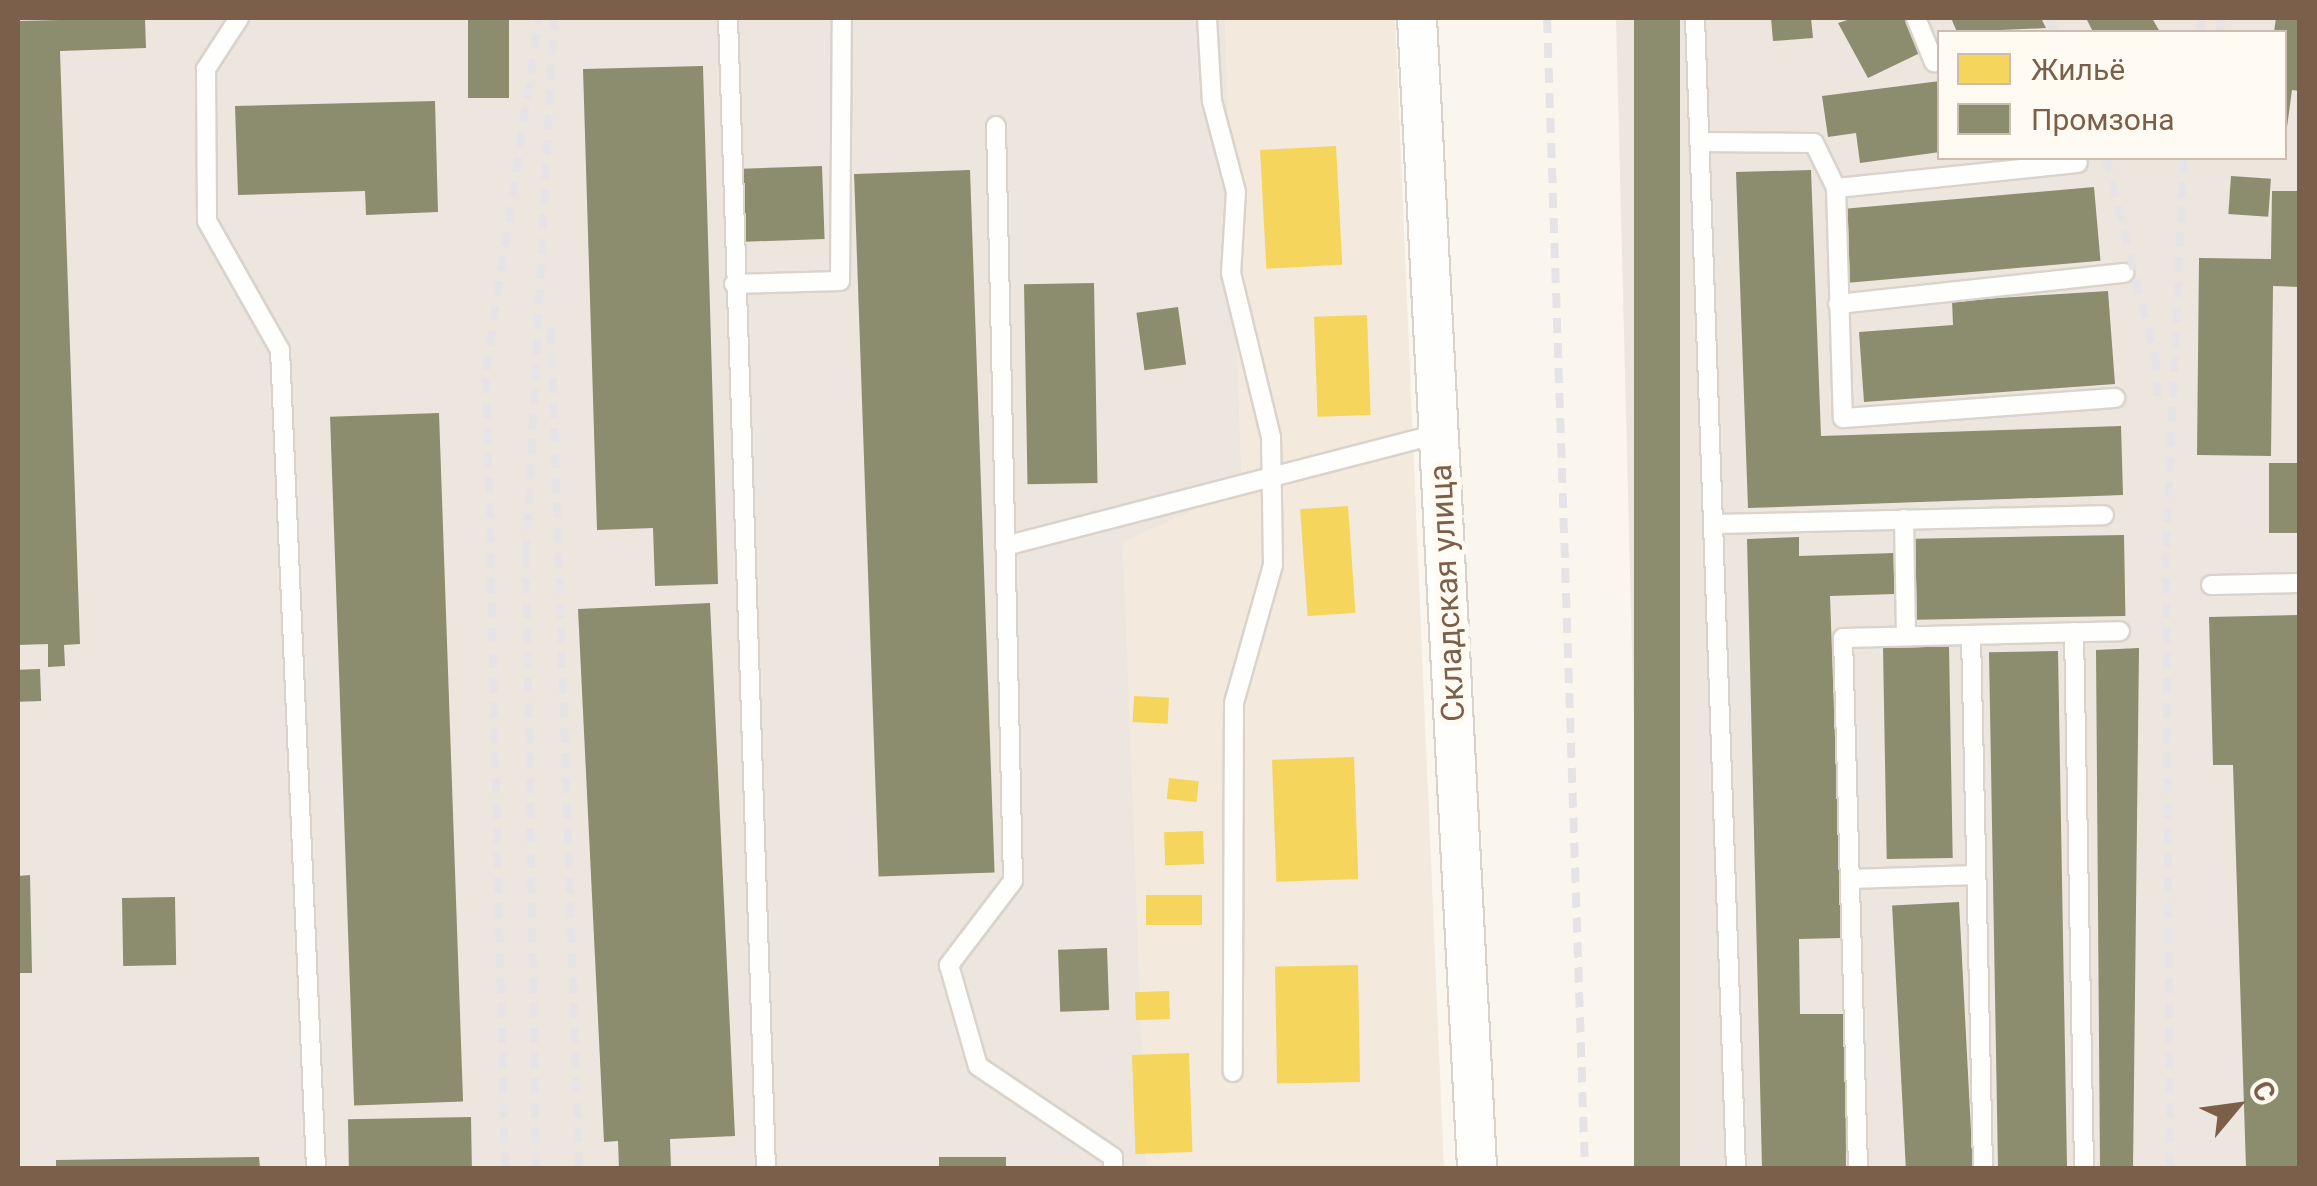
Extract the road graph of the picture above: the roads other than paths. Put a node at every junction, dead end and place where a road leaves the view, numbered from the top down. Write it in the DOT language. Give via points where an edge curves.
graph roads {
  1 [pos="239,18"];
  2 [pos="728,18"];
  3 [pos="842,18"];
  4 [pos="1207,18"];
  5 [pos="1417,18"];
  6 [pos="1695,18"];
  7 [pos="1916,18"];
  8 [pos="1934,62"];
  9 [pos="996,126"];
  10 [pos="1703,142"];
  11 [pos="2078,162"];
  12 [pos="1836,188"];
  13 [pos="2124,273"];
  14 [pos="734,284"];
  15 [pos="1838,304"];
  16 [pos="2115,398"];
  17 [pos="1439,434"];
  18 [pos="1271,472"];
  19 [pos="2104,515"];
  20 [pos="1904,520"];
  21 [pos="1715,524"];
  22 [pos="1006,546"];
  23 [pos="2300,583"];
  24 [pos="2210,585"];
  25 [pos="2120,631"];
  26 [pos="2074,632"];
  27 [pos="1971,635"];
  28 [pos="1906,636"];
  29 [pos="1976,875"];
  30 [pos="1850,879"];
  31 [pos="1233,1072"];
  32 [pos="316,1168"];
  33 [pos="766,1168"];
  34 [pos="1113,1168"];
  35 [pos="1477,1168"];
  36 [pos="1736,1168"];
  37 [pos="1858,1168"];
  38 [pos="1983,1168"];
  39 [pos="2084,1168"];
  1 -- 32 [label="lane" via="206,69 207,221 280,350"];
  2 -- 14 [label="lane"];
  3 -- 14 [label="lane" via="840,281"];
  4 -- 18 [label="lane" via="1212,101 1236,192 1231,273 1257,366"];
  5 -- 17 [label="street, Складская улица"];
  6 -- 10 [label="lane"];
  7 -- 8 [label="lane"];
  9 -- 22 [label="lane"];
  10 -- 12 [label="lane" via="1814,143"];
  10 -- 21 [label="lane"];
  11 -- 12 [label="lane"];
  12 -- 15 [label="lane"];
  13 -- 15 [label="lane"];
  14 -- 33 [label="lane"];
  15 -- 16 [label="lane" via="1843,418"];
  17 -- 18 [label="lane"];
  17 -- 35 [label="street, Складская улица"];
  18 -- 22 [label="lane"];
  18 -- 31 [label="lane" via="1273,566 1234,703"];
  19 -- 20 [label="lane"];
  20 -- 21 [label="lane"];
  20 -- 28 [label="lane"];
  21 -- 36 [label="lane"];
  22 -- 34 [label="lane" via="1013,880 949,965 978,1066 1113,1157"];
  23 -- 24 [label="lane"];
  25 -- 26 [label="lane"];
  26 -- 27 [label="lane"];
  26 -- 39 [label="lane"];
  27 -- 28 [label="lane"];
  27 -- 29 [label="lane"];
  28 -- 30 [label="lane" via="1843,638"];
  29 -- 30 [label="lane"];
  29 -- 38 [label="lane"];
  30 -- 37 [label="lane"];
}
